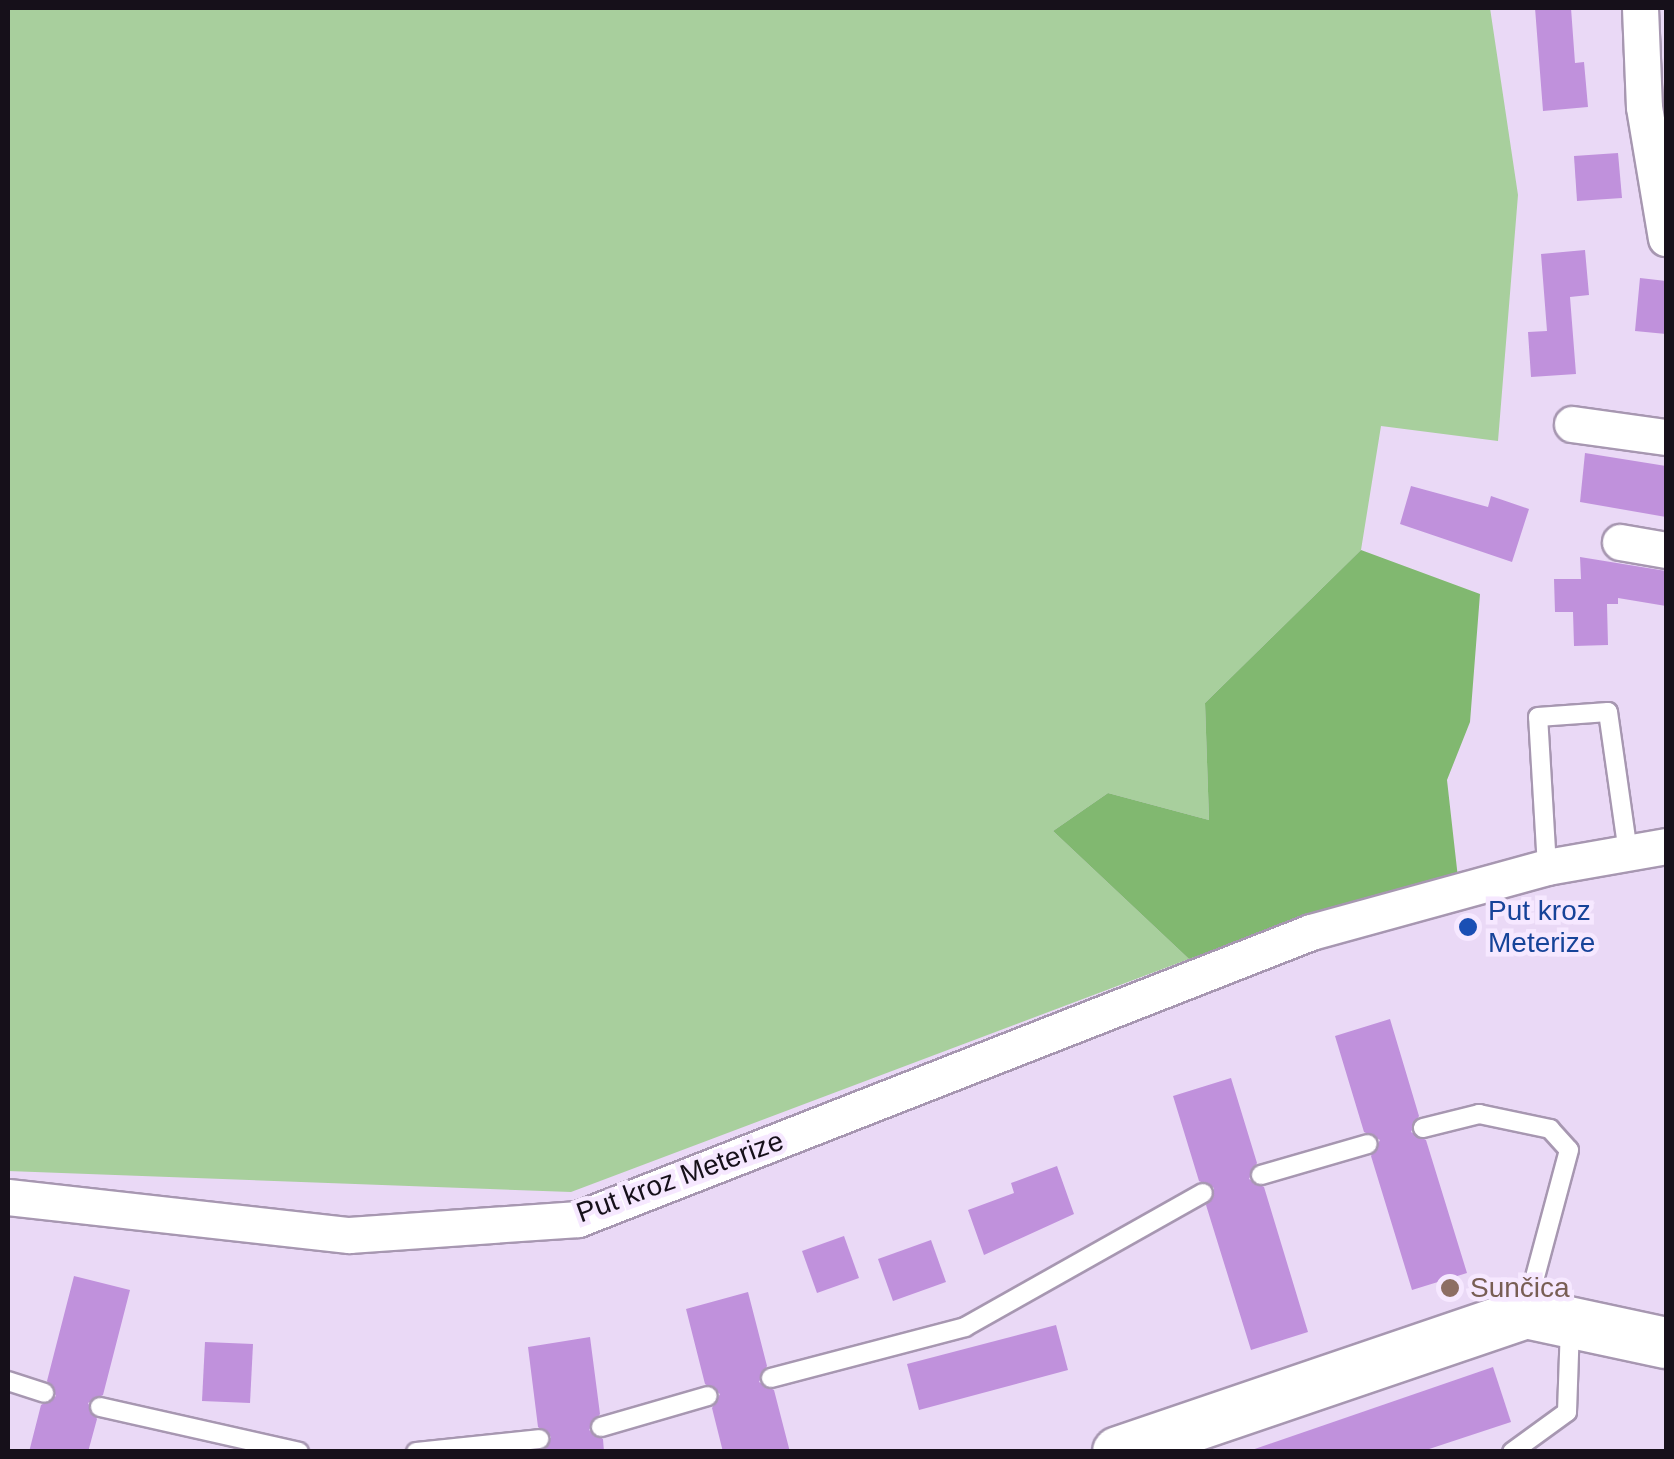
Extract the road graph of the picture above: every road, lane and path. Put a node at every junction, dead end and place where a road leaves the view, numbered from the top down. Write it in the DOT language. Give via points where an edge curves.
graph roads {
  1 [pos="1640,8"];
  2 [pos="1655,105"];
  3 [pos="1666,238"];
  4 [pos="1572,424"];
  5 [pos="1666,438"];
  6 [pos="1620,542"];
  7 [pos="1666,550"];
  8 [pos="1666,846"];
  9 [pos="1628,853"];
  10 [pos="1548,867"];
  11 [pos="1423,1128"];
  12 [pos="1368,1144"];
  13 [pos="1260,1175"];
  14 [pos="1202,1193"];
  15 [pos="8,1197"];
  16 [pos="1548,1318"];
  17 [pos="1666,1343"];
  18 [pos="771,1378"];
  19 [pos="8,1381"];
  20 [pos="44,1393"];
  21 [pos="708,1396"];
  22 [pos="100,1408"];
  23 [pos="601,1427"];
  24 [pos="539,1439"];
  25 [pos="299,1452"];
  26 [pos="416,1452"];
  27 [pos="1118,1452"];
  28 [pos="1512,1452"];
  1 -- 2 [label="street"];
  2 -- 3 [label="street"];
  4 -- 5 [label="street"];
  6 -- 7 [label="street"];
  8 -- 9 [label="street, Put kroz Meterize"];
  9 -- 10 [label="street, Put kroz Meterize"];
  9 -- 10 [label="lane" via="1608,712 1538,717"];
  10 -- 15 [label="street, Put kroz Meterize" via="1311,932 578,1219 349,1235"];
  11 -- 16 [label="lane" via="1479,1114 1550,1129 1568,1150"];
  12 -- 13 [label="lane"];
  14 -- 18 [label="lane" via="965,1327"];
  16 -- 17 [label="street"];
  16 -- 27 [label="street"];
  16 -- 28 [label="lane" via="1568,1412"];
  19 -- 20 [label="lane"];
  21 -- 23 [label="lane"];
  22 -- 25 [label="lane"];
  24 -- 26 [label="lane"];
}
